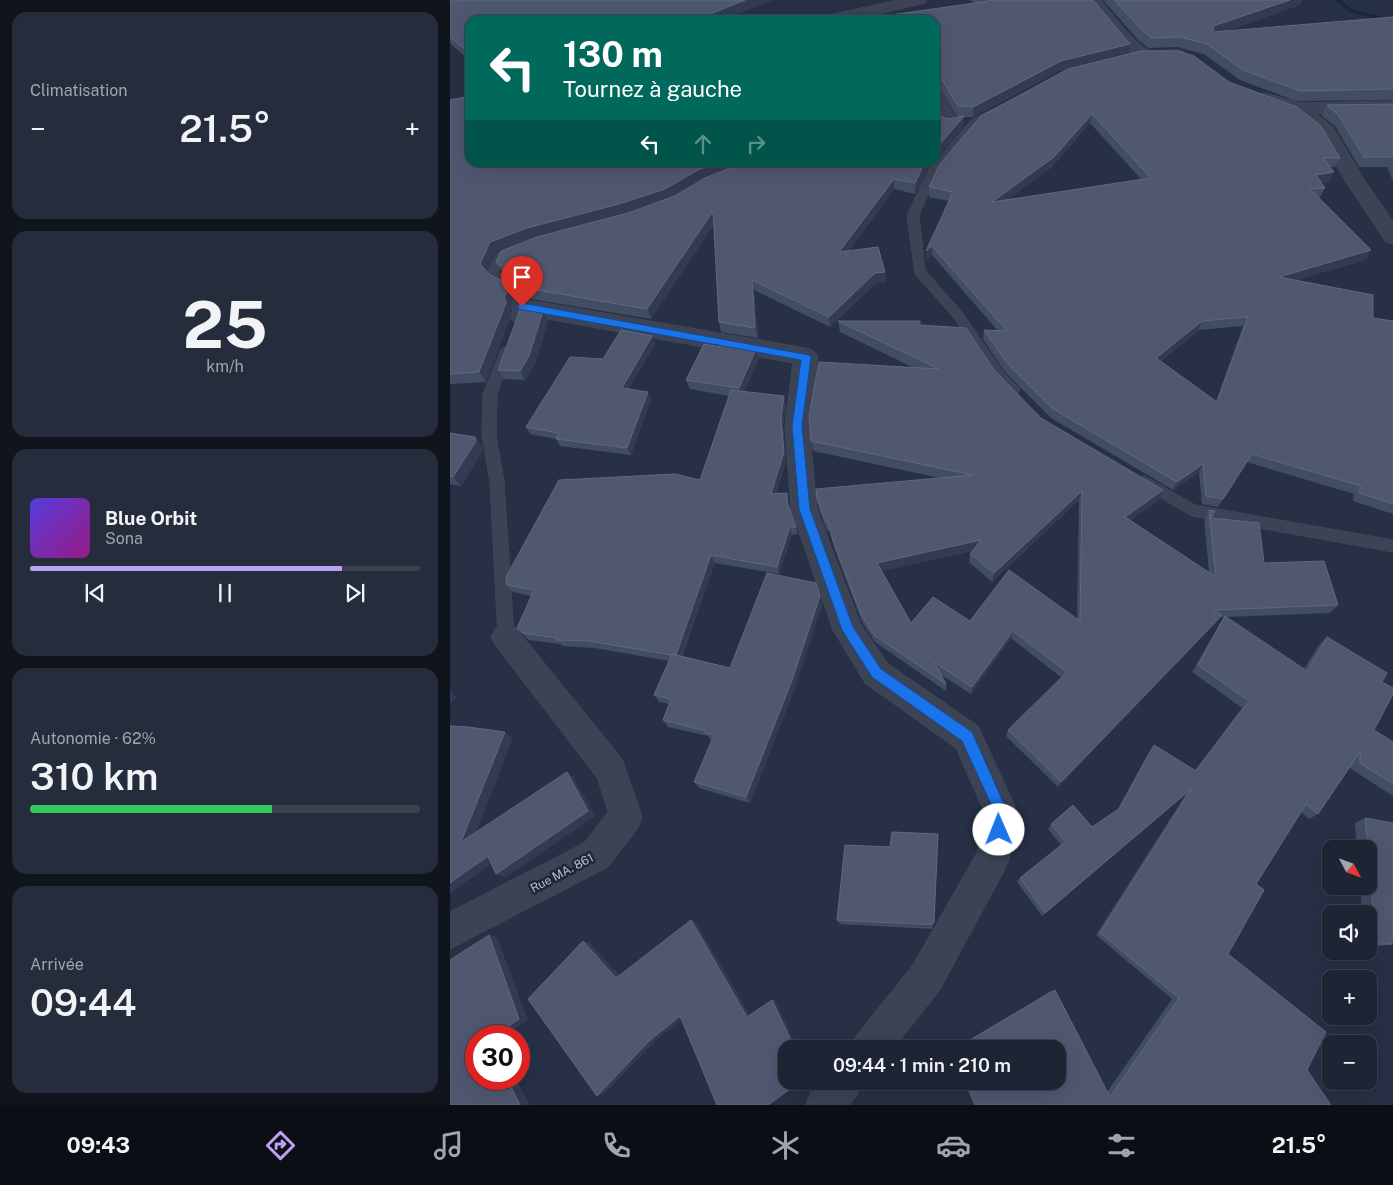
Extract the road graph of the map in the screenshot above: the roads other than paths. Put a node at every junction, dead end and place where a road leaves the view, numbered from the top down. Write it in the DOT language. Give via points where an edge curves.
graph roads {
  1 [pos="919,0"];
  2 [pos="1092,0"];
  3 [pos="873,15"];
  4 [pos="1144,55"];
  5 [pos="1191,58"];
  6 [pos="1126,60"];
  7 [pos="1250,92"];
  8 [pos="1393,107"];
  9 [pos="1001,108"];
  10 [pos="1299,109"];
  11 [pos="942,121"];
  12 [pos="975,122"];
  13 [pos="940,163"];
  14 [pos="936,167"];
  15 [pos="1393,237"];
  16 [pos="519,250"];
  17 [pos="522,307"];
  18 [pos="1019,396"];
  19 [pos="1134,476"];
  20 [pos="1393,546"];
  21 [pos="506,637"];
  22 [pos="450,931"];
  23 [pos="876,1040"];
  24 [pos="837,1090"];
  25 [pos="825,1105"];
  1 -- 3 [label="street"];
  2 -- 4 [label="street" via="1132,46"];
  4 -- 5 [label="street" via="1177,54"];
  4 -- 6 [label="lane"];
  7 -- 10 [label="street"];
  8 -- 10 [label="street"];
  9 -- 12 [label="lane"];
  10 -- 15 [label="street" via="1326,131"];
  11 -- 12 [label="lane"];
  12 -- 13 [label="lane"];
  14 -- 18 [label="lane" via="913,215 919,271 958,315 999,376"];
  16 -- 17 [label="lane" via="500,257 493,273 499,280 524,291"];
  17 -- 21 [label="lane" via="490,394 489,435 497,482"];
  17 -- 23 [label="street" via="806,357 797,426 804,509 848,630 876,673 967,737 1003,815 992,859 926,978"];
  19 -- 20 [label="lane" via="1192,510"];
  21 -- 22 [label="street, Rue MA. 861" via="611,770 626,816 596,855"];
  24 -- 25 [label="street"];
}
